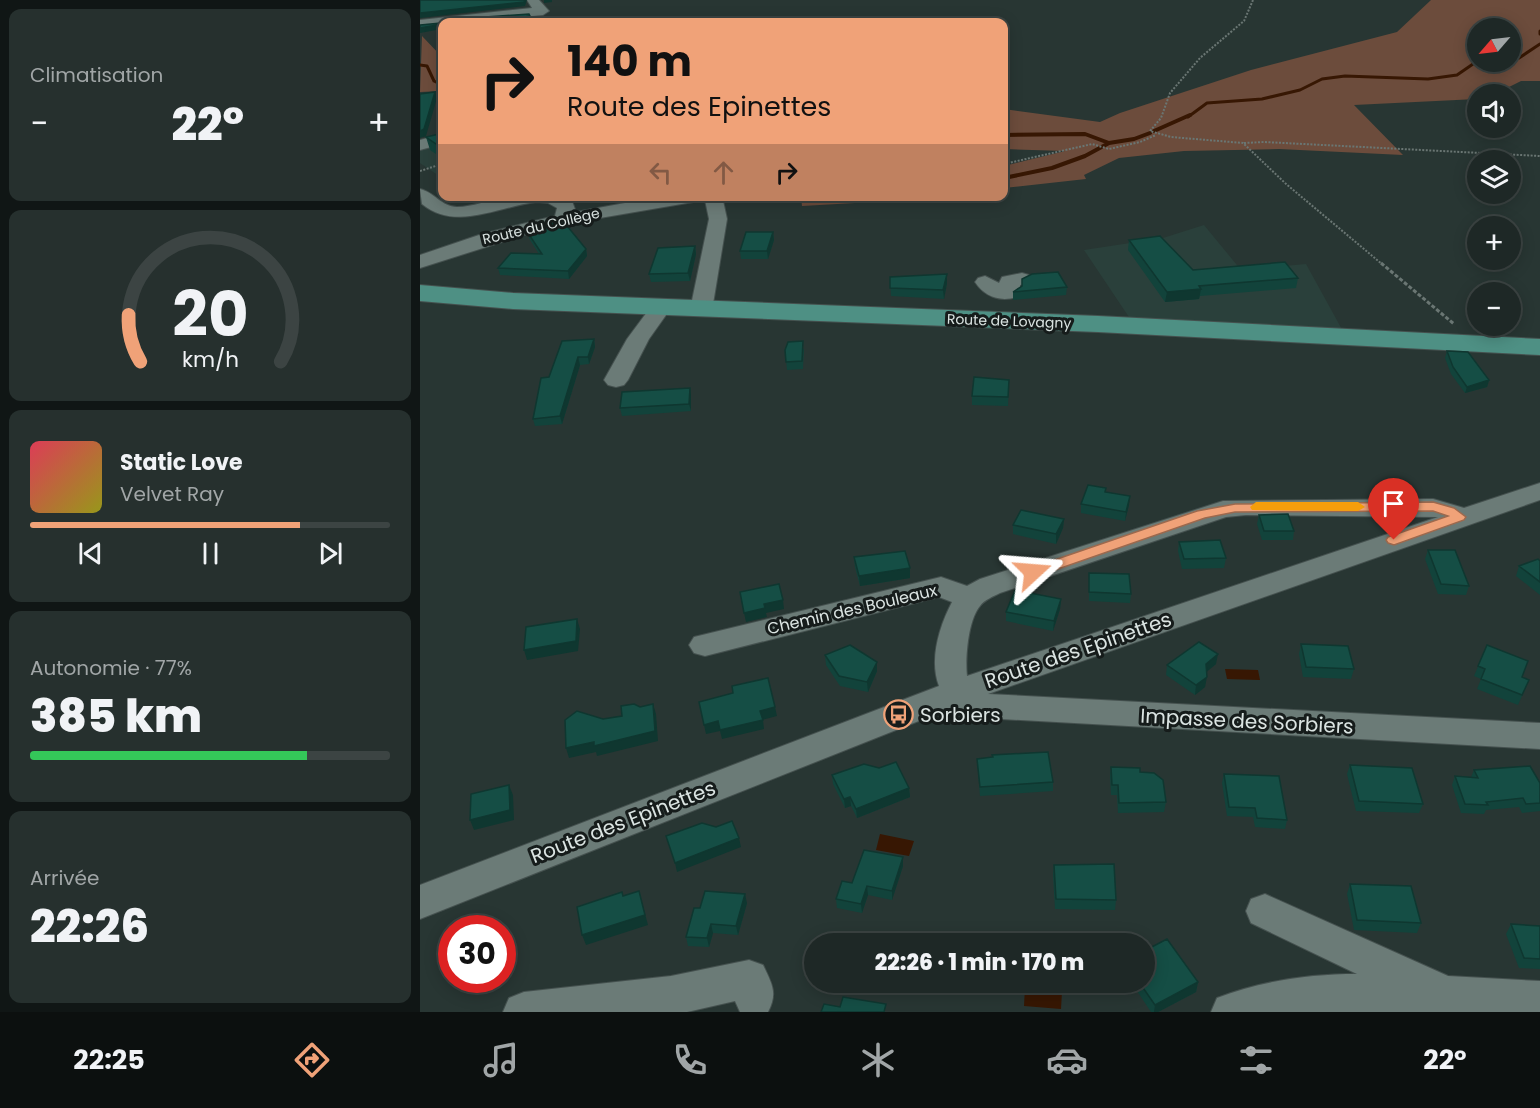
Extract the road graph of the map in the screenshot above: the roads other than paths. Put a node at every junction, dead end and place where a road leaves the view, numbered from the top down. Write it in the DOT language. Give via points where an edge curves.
graph roads {
  1 [pos="533,0"];
  2 [pos="441,9"];
  3 [pos="420,13"];
  4 [pos="477,18"];
  5 [pos="438,22"];
  6 [pos="420,24"];
  7 [pos="438,140"];
  8 [pos="420,145"];
  9 [pos="422,181"];
  10 [pos="438,188"];
  11 [pos="458,201"];
  12 [pos="507,201"];
  13 [pos="559,201"];
  14 [pos="642,201"];
  15 [pos="715,201"];
  16 [pos="491,204"];
  17 [pos="563,219"];
  18 [pos="420,262"];
  19 [pos="1023,279"];
  20 [pos="420,293"];
  21 [pos="478,300"];
  22 [pos="704,300"];
  23 [pos="420,301"];
  24 [pos="660,308"];
  25 [pos="1000,321"];
  26 [pos="1540,347"];
  27 [pos="616,380"];
  28 [pos="1540,491"];
  29 [pos="1459,517"];
  30 [pos="969,598"];
  31 [pos="705,645"];
  32 [pos="958,692"];
  33 [pos="1540,736"];
  34 [pos="420,902"];
  35 [pos="1265,911"];
  36 [pos="1443,994"];
  37 [pos="754,998"];
  38 [pos="1540,1001"];
  39 [pos="524,1012"];
  40 [pos="1232,1012"];
  1 -- 4 [label="street" via="543,11"];
  2 -- 3 [label="street"];
  5 -- 6 [label="street"];
  7 -- 8 [label="street"];
  9 -- 10 [label="street"];
  9 -- 16 [label="street" via="440,209 468,211"];
  11 -- 16 [label="street" via="463,205"];
  12 -- 16 [label="street"];
  13 -- 17 [label="street" via="566,205"];
  14 -- 17 [label="street, Route du Collège"];
  15 -- 22 [label="street" via="718,219"];
  17 -- 18 [label="street, Route du Collège" via="485,238"];
  19 -- 25 [label="street" via="1009,281 1010,293 992,288"];
  20 -- 21 [label="main road, Route de Lovagny"];
  21 -- 23 [label="main road, Route de Lovagny"];
  21 -- 24 [label="main road, Route de Lovagny"];
  22 -- 24 [label="main road, Route de Lovagny"];
  22 -- 25 [label="main road, Route de Lovagny"];
  24 -- 27 [label="street"];
  25 -- 26 [label="main road, Route de Lovagny"];
  28 -- 29 [label="street, Route des Epinettes"];
  29 -- 30 [label="street" via="1433,507 1223,509 990,586"];
  29 -- 32 [label="street, Route des Epinettes"];
  30 -- 31 [label="street, Chemin des Bouleaux" via="948,588 932,588"];
  30 -- 32 [label="street" via="960,614 949,657"];
  32 -- 33 [label="street, Impasse des Sorbiers" via="974,704 998,708"];
  32 -- 34 [label="street, Route des Epinettes"];
  35 -- 36 [label="street"];
  36 -- 38 [label="street"];
  36 -- 40 [label="street" via="1316,994"];
  37 -- 39 [label="street" via="749,980 671,996"];
}
